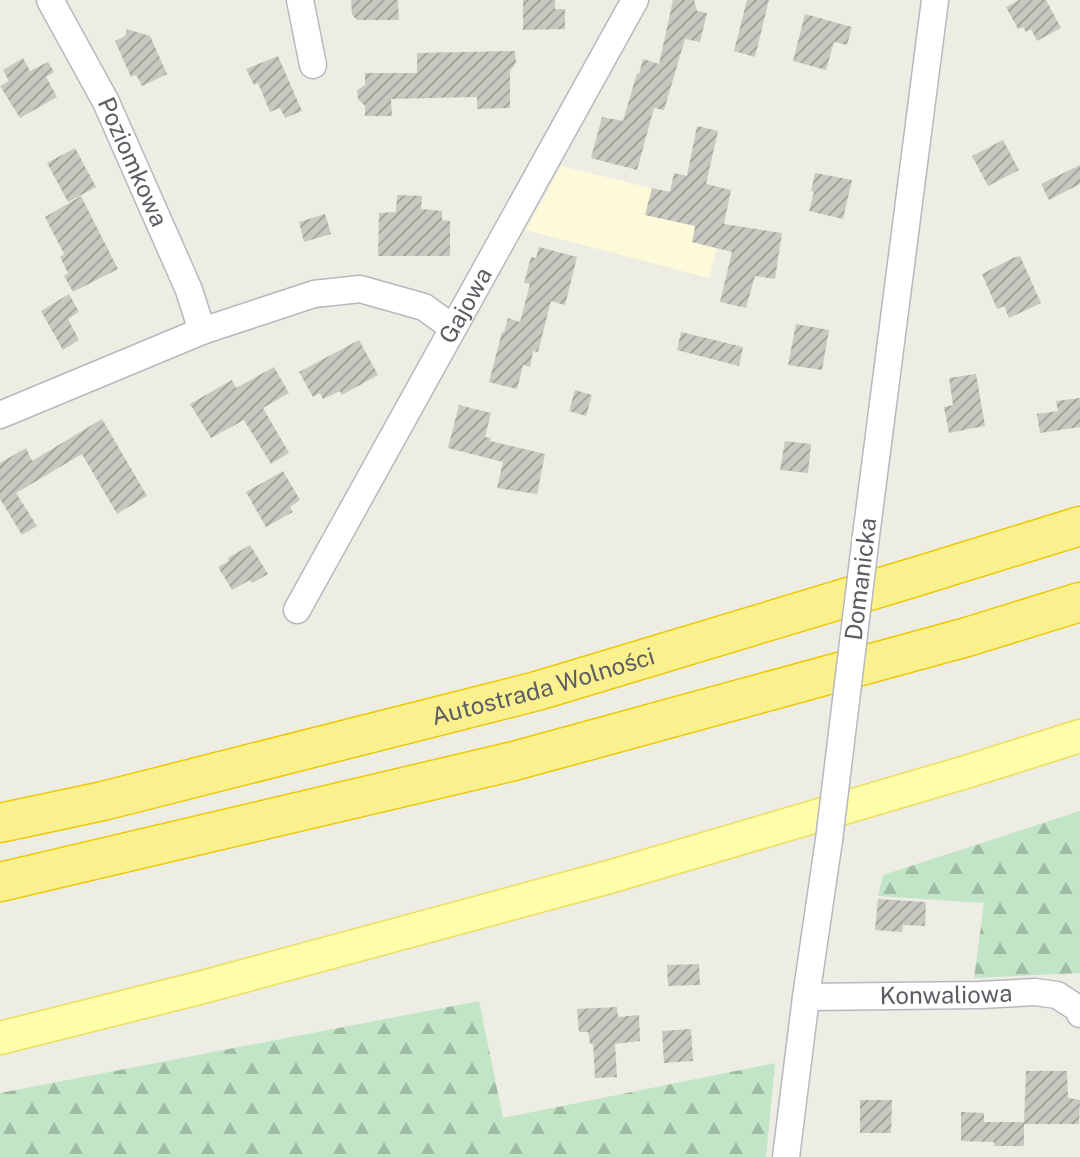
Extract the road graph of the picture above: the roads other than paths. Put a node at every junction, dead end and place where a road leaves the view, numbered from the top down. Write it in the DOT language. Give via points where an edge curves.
graph roads {
  1 [pos="50,0"];
  2 [pos="300,0"];
  3 [pos="635,0"];
  4 [pos="935,0"];
  5 [pos="313,65"];
  6 [pos="453,328"];
  7 [pos="202,331"];
  8 [pos="0,415"];
  9 [pos="1080,526"];
  10 [pos="1080,602"];
  11 [pos="297,610"];
  12 [pos="1080,736"];
  13 [pos="0,823"];
  14 [pos="0,882"];
  15 [pos="806,997"];
  16 [pos="1080,1014"];
  17 [pos="0,1038"];
  18 [pos="786,1157"];
  1 -- 7 [label="street, Poziomkowa" via="106,102"];
  2 -- 5 [label="street"];
  3 -- 6 [label="street, Gajowa"];
  4 -- 15 [label="street, Domanicka, bridge"];
  6 -- 7 [label="street" via="424,307 360,289 314,294"];
  6 -- 11 [label="street, Gajowa"];
  7 -- 8 [label="street"];
  9 -- 13 [label="highway, Autostrada Wolności" via="537,691"];
  10 -- 14 [label="highway" via="514,761"];
  12 -- 17 [label="main road" via="609,877"];
  15 -- 16 [label="street, Konwaliowa" via="1035,992 1057,995"];
  15 -- 18 [label="street, Domanicka"];
}
